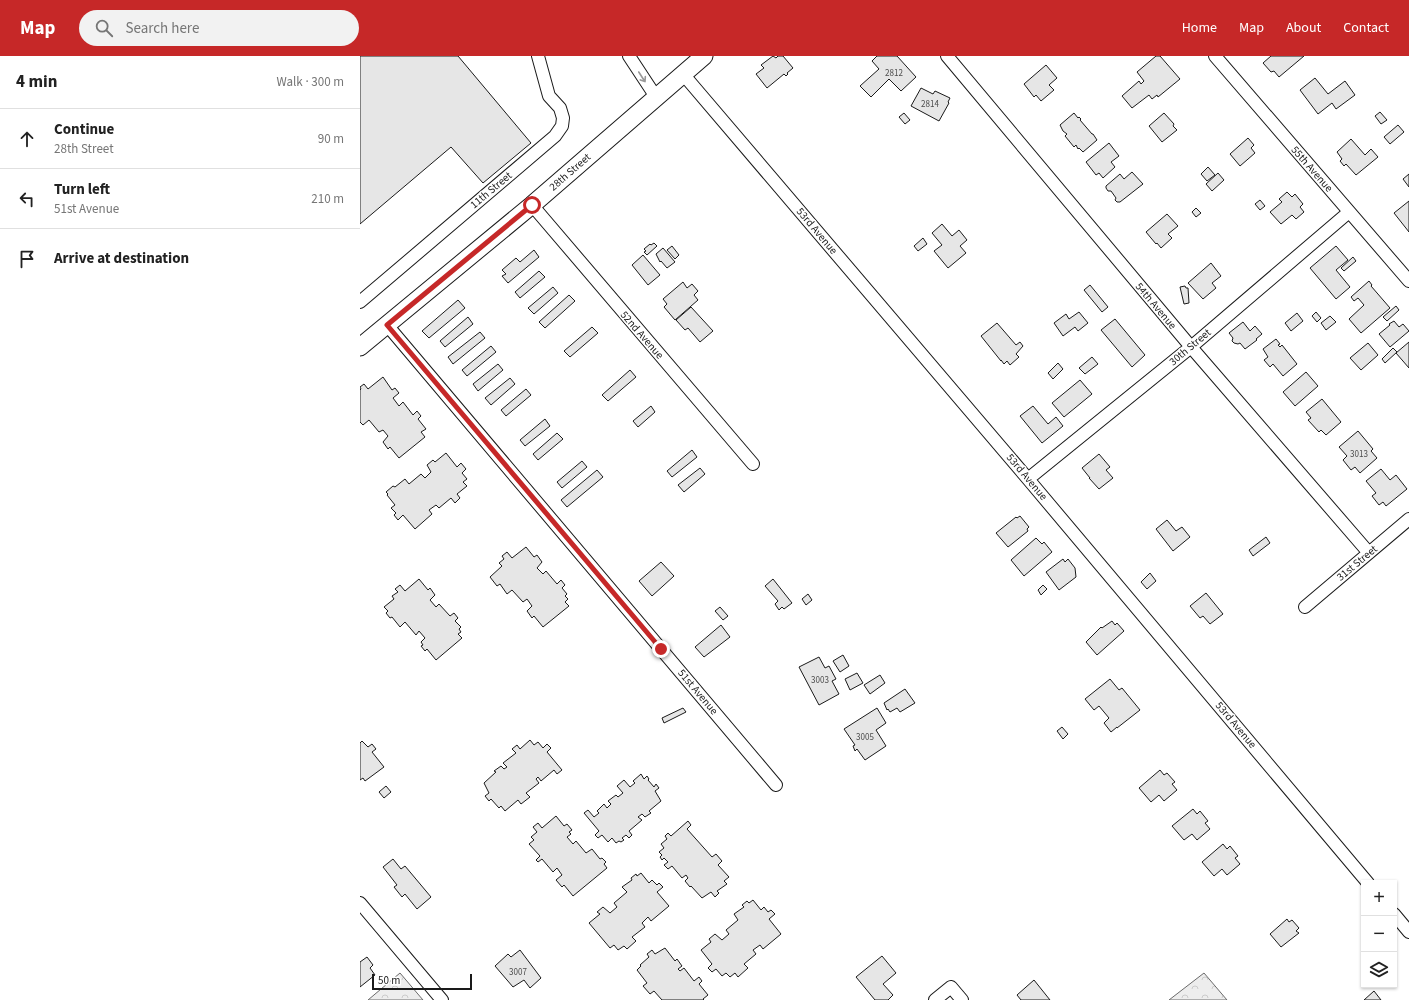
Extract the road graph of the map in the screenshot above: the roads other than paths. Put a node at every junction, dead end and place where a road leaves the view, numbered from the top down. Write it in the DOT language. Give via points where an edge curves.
graph roads {
  1 [pos="538,56"];
  2 [pos="629,56"];
  3 [pos="704,56"];
  4 [pos="947,56"];
  5 [pos="1215,56"];
  6 [pos="683,74"];
  7 [pos="656,97"];
  8 [pos="532,205"];
  9 [pos="1349,212"];
  10 [pos="1409,281"];
  11 [pos="360,302"];
  12 [pos="387,325"];
  13 [pos="360,347"];
  14 [pos="1191,347"];
  15 [pos="753,464"];
  16 [pos="1028,479"];
  17 [pos="1409,519"];
  18 [pos="1369,553"];
  19 [pos="1305,607"];
  20 [pos="776,785"];
  21 [pos="1365,880"];
  22 [pos="360,903"];
  23 [pos="1396,916"];
  24 [pos="1409,932"];
  25 [pos="442,1000"];
  26 [pos="936,1000"];
  27 [pos="962,1000"];
  1 -- 11 [label="street, 11th Street" via="549,96 560,108 563,118 562,126 555,136"];
  2 -- 7 [label="street, one-way"];
  3 -- 6 [label="main road, 28th Street"];
  4 -- 14 [label="street, 54th Avenue"];
  5 -- 9 [label="street, 55th Avenue"];
  6 -- 7 [label="main road, 28th Street"];
  6 -- 16 [label="street, 53rd Avenue"];
  7 -- 8 [label="main road, 28th Street"];
  8 -- 12 [label="main road, 28th Street"];
  8 -- 15 [label="street, 52nd Avenue"];
  9 -- 10 [label="street, 55th Avenue"];
  9 -- 14 [label="street, 30th Street"];
  12 -- 13 [label="main road, 28th Street"];
  12 -- 20 [label="street, 51st Avenue"];
  14 -- 16 [label="street, 30th Street"];
  14 -- 18 [label="street, 54th Avenue"];
  16 -- 21 [label="street, 53rd Avenue"];
  17 -- 18 [label="street, 31st Street"];
  18 -- 19 [label="street, 31st Street"];
  22 -- 25 [label="street"];
  23 -- 24 [label="street"];
  26 -- 27 [label="street" via="951,987"];
}
